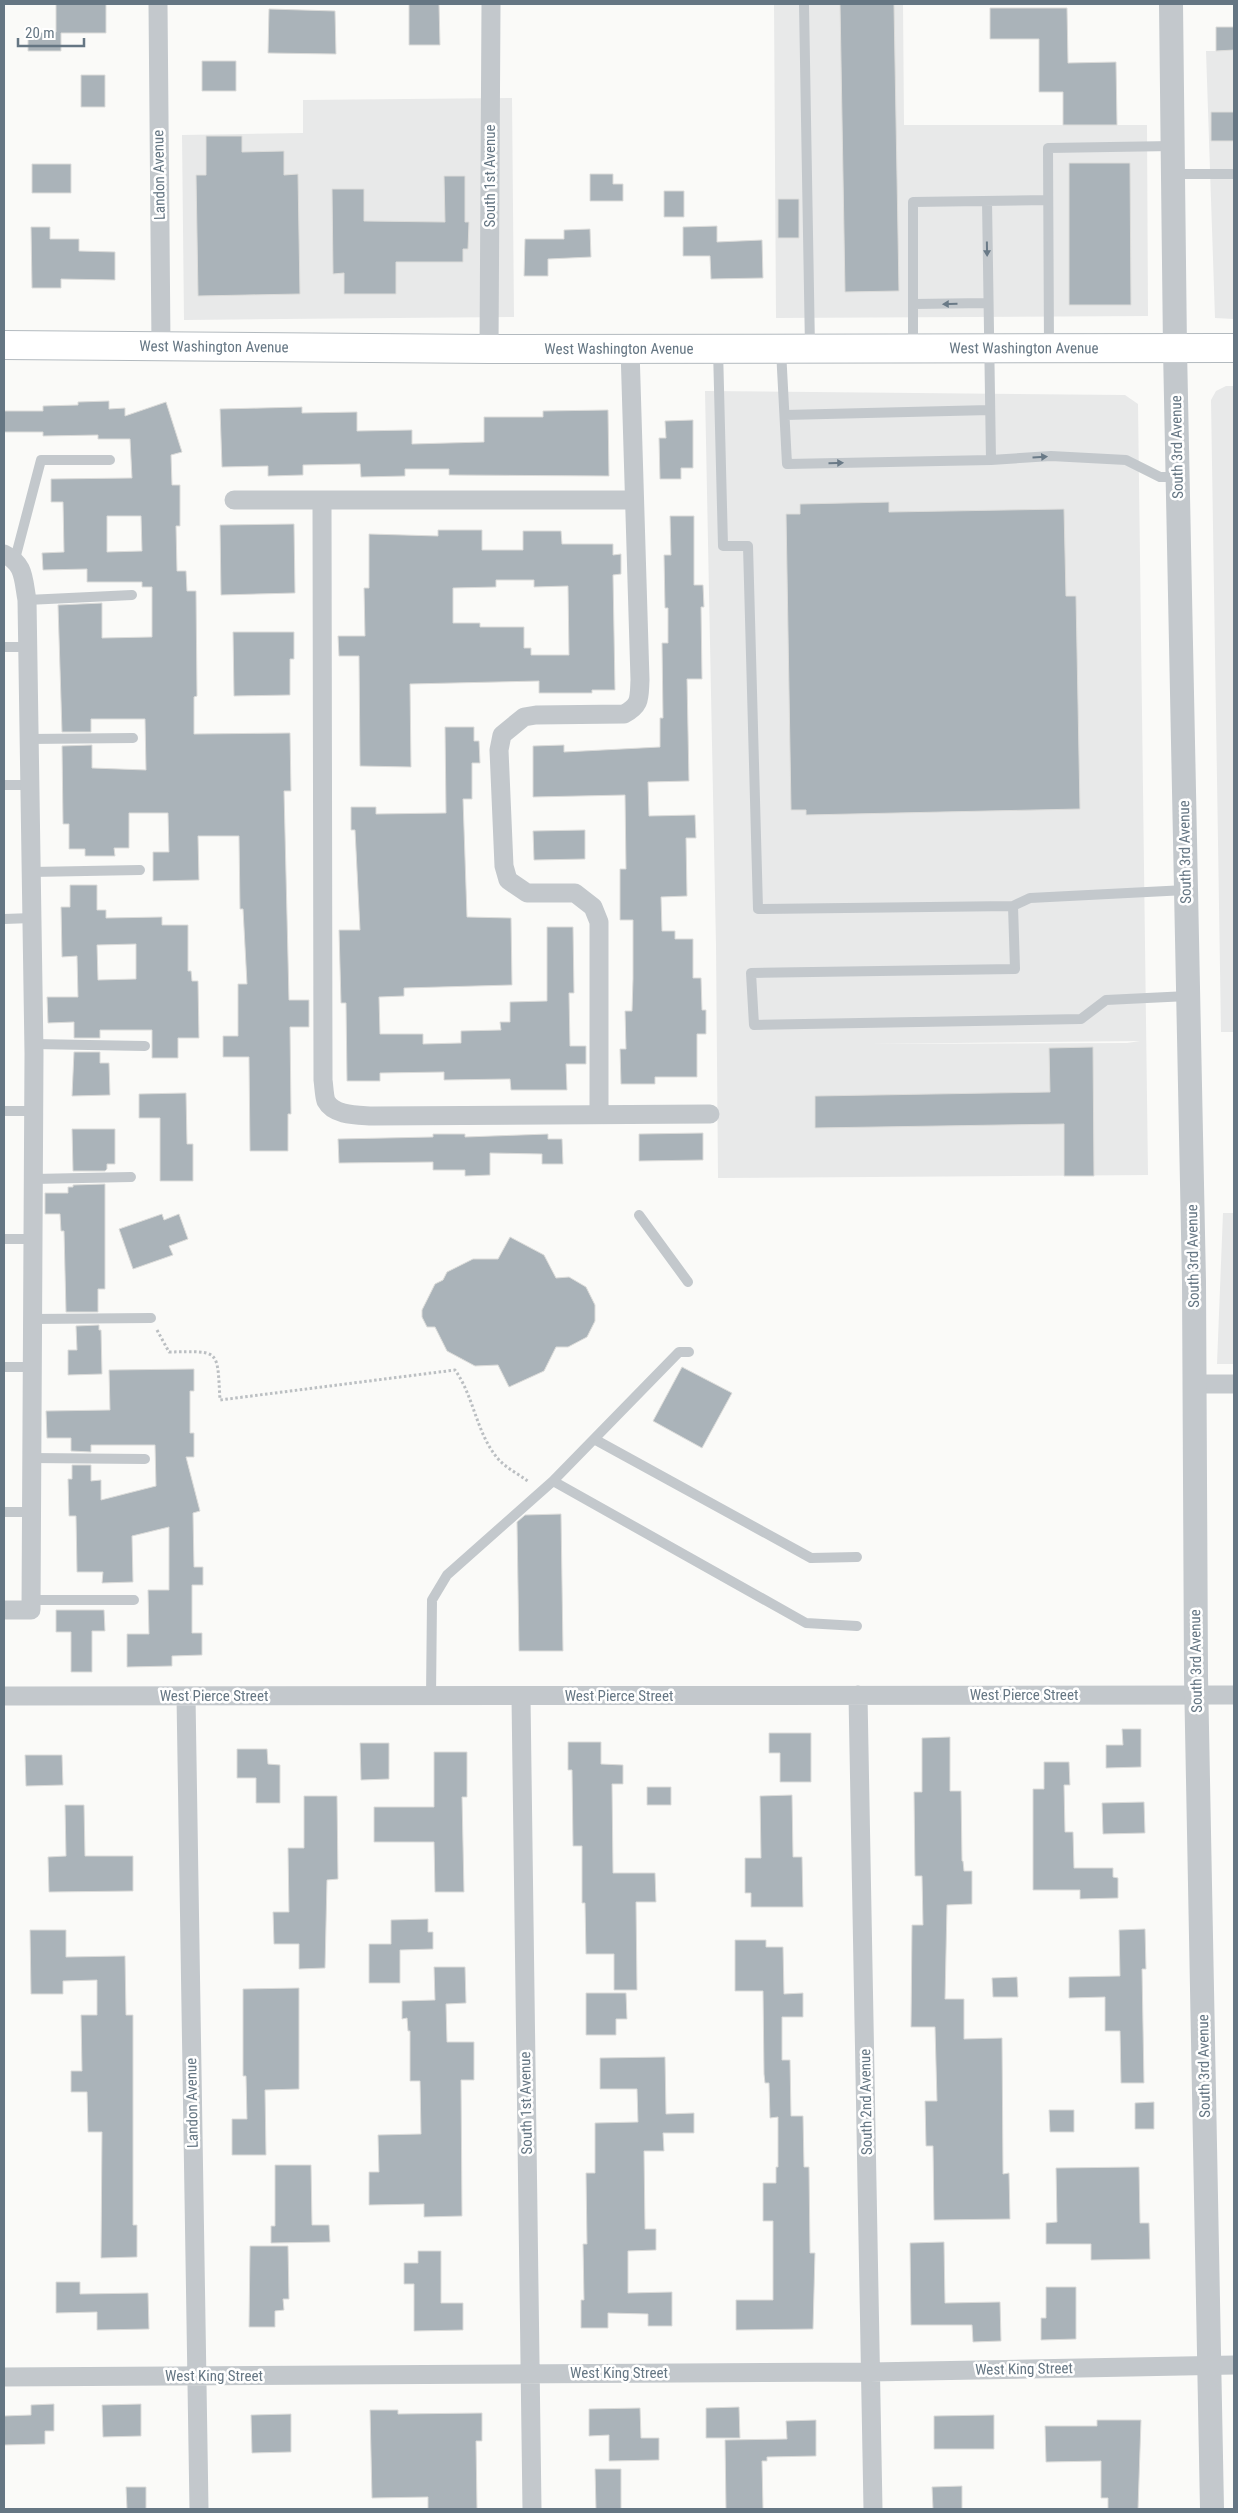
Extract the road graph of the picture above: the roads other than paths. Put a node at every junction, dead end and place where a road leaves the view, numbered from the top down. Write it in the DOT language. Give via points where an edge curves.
graph roads {
  1 [pos="158,4"];
  2 [pos="491,4"];
  3 [pos="804,4"];
  4 [pos="1172,4"];
  5 [pos="1173,146"];
  6 [pos="1173,174"];
  7 [pos="1234,174"];
  8 [pos="1048,200"];
  9 [pos="987,201"];
  10 [pos="988,303"];
  11 [pos="913,304"];
  12 [pos="4,345"];
  13 [pos="161,345"];
  14 [pos="1234,348"];
  15 [pos="489,349"];
  16 [pos="630,349"];
  17 [pos="718,349"];
  18 [pos="781,349"];
  19 [pos="810,349"];
  20 [pos="913,349"];
  21 [pos="988,349"];
  22 [pos="1049,350"];
  23 [pos="1175,350"];
  24 [pos="990,410"];
  25 [pos="785,415"];
  26 [pos="110,460"];
  27 [pos="991,460"];
  28 [pos="1178,477"];
  29 [pos="234,500"];
  30 [pos="322,500"];
  31 [pos="634,500"];
  32 [pos="9,557"];
  33 [pos="132,595"];
  34 [pos="27,600"];
  35 [pos="4,647"];
  36 [pos="28,647"];
  37 [pos="133,738"];
  38 [pos="29,739"];
  39 [pos="4,785"];
  40 [pos="30,785"];
  41 [pos="140,870"];
  42 [pos="31,872"];
  43 [pos="1186,890"];
  44 [pos="1013,906"];
  45 [pos="32,918"];
  46 [pos="4,919"];
  47 [pos="1188,996"];
  48 [pos="34,1044"];
  49 [pos="145,1046"];
  50 [pos="4,1111"];
  51 [pos="33,1111"];
  52 [pos="599,1114"];
  53 [pos="710,1114"];
  54 [pos="132,1177"];
  55 [pos="33,1179"];
  56 [pos="639,1215"];
  57 [pos="4,1239"];
  58 [pos="33,1239"];
  59 [pos="688,1282"];
  60 [pos="151,1318"];
  61 [pos="33,1319"];
  62 [pos="689,1352"];
  63 [pos="4,1367"];
  64 [pos="32,1367"];
  65 [pos="1193,1384"];
  66 [pos="1234,1384"];
  67 [pos="594,1439"];
  68 [pos="32,1458"];
  69 [pos="145,1459"];
  70 [pos="554,1481"];
  71 [pos="4,1512"];
  72 [pos="32,1512"];
  73 [pos="857,1558"];
  74 [pos="31,1600"];
  75 [pos="134,1600"];
  76 [pos="4,1610"];
  77 [pos="858,1626"];
  78 [pos="858,1695"];
  79 [pos="1234,1695"];
  80 [pos="4,1696"];
  81 [pos="186,1696"];
  82 [pos="521,1696"];
  83 [pos="1197,1696"];
  84 [pos="431,1697"];
  85 [pos="1234,2365"];
  86 [pos="1210,2366"];
  87 [pos="870,2372"];
  88 [pos="529,2374"];
  89 [pos="197,2376"];
  90 [pos="4,2377"];
  91 [pos="199,2509"];
  92 [pos="532,2509"];
  93 [pos="873,2509"];
  94 [pos="1212,2509"];
  1 -- 13 [label="street, Landon Avenue"];
  2 -- 15 [label="street, South 1st Avenue"];
  3 -- 19 [label="lane"];
  4 -- 5 [label="street, South 3rd Avenue"];
  5 -- 6 [label="street, South 3rd Avenue"];
  5 -- 8 [label="lane" via="1048,148"];
  6 -- 7 [label="lane"];
  6 -- 23 [label="street, South 3rd Avenue"];
  8 -- 9 [label="lane"];
  8 -- 22 [label="lane"];
  9 -- 10 [label="lane, one-way"];
  9 -- 11 [label="lane" via="913,202"];
  10 -- 11 [label="lane, one-way"];
  10 -- 21 [label="lane"];
  11 -- 20 [label="lane"];
  12 -- 13 [label="main road, West Washington Avenue"];
  13 -- 15 [label="main road, West Washington Avenue"];
  14 -- 23 [label="main road, West Washington Avenue"];
  15 -- 16 [label="main road, West Washington Avenue"];
  16 -- 17 [label="main road, West Washington Avenue"];
  16 -- 31 [label="street"];
  17 -- 18 [label="main road, West Washington Avenue"];
  17 -- 44 [label="lane" via="724,546 748,546 758,909"];
  18 -- 19 [label="main road, West Washington Avenue"];
  18 -- 25 [label="lane"];
  19 -- 20 [label="main road, West Washington Avenue"];
  20 -- 21 [label="main road, West Washington Avenue"];
  21 -- 22 [label="main road, West Washington Avenue"];
  21 -- 24 [label="lane"];
  22 -- 23 [label="main road, West Washington Avenue"];
  23 -- 28 [label="street, South 3rd Avenue"];
  24 -- 25 [label="lane"];
  24 -- 27 [label="lane"];
  25 -- 27 [label="lane, one-way" via="787,464"];
  26 -- 32 [label="lane" via="41,460"];
  27 -- 28 [label="lane, one-way" via="1051,456 1126,460 1160,477"];
  28 -- 43 [label="street, South 3rd Avenue"];
  29 -- 30 [label="street"];
  30 -- 31 [label="street"];
  30 -- 52 [label="street" via="323,1080 326,1101 334,1109 372,1116"];
  31 -- 52 [label="street" via="639,700 624,714 524,718 502,735 499,750 504,866 508,880 527,893 575,892 593,907 599,922"];
  32 -- 34 [label="street" via="21,570"];
  33 -- 34 [label="lane"];
  34 -- 36 [label="street"];
  35 -- 36 [label="lane"];
  36 -- 38 [label="street"];
  37 -- 38 [label="lane"];
  38 -- 40 [label="street"];
  39 -- 40 [label="lane"];
  40 -- 42 [label="street"];
  41 -- 42 [label="lane"];
  42 -- 45 [label="street"];
  43 -- 44 [label="lane" via="1030,898"];
  43 -- 47 [label="street, South 3rd Avenue"];
  44 -- 47 [label="lane" via="1015,969 751,973 754,1025 1081,1019 1106,1000"];
  45 -- 46 [label="lane"];
  45 -- 48 [label="street"];
  47 -- 65 [label="street, South 3rd Avenue"];
  48 -- 49 [label="lane"];
  48 -- 51 [label="street"];
  50 -- 51 [label="lane"];
  51 -- 55 [label="street"];
  52 -- 53 [label="street"];
  54 -- 55 [label="lane"];
  55 -- 58 [label="street"];
  56 -- 59 [label="lane"];
  57 -- 58 [label="lane"];
  58 -- 61 [label="street"];
  60 -- 61 [label="lane"];
  61 -- 64 [label="street"];
  62 -- 67 [label="lane" via="679,1352"];
  63 -- 64 [label="lane"];
  64 -- 68 [label="street"];
  65 -- 66 [label="street"];
  65 -- 83 [label="street, South 3rd Avenue"];
  67 -- 70 [label="lane"];
  67 -- 73 [label="lane" via="811,1558"];
  68 -- 69 [label="lane"];
  68 -- 72 [label="street"];
  70 -- 77 [label="lane" via="806,1623"];
  70 -- 84 [label="lane" via="447,1575 432,1600"];
  71 -- 72 [label="lane"];
  72 -- 74 [label="street"];
  74 -- 75 [label="lane"];
  74 -- 76 [label="street" via="31,1610"];
  78 -- 82 [label="street, West Pierce Street"];
  78 -- 83 [label="street, West Pierce Street"];
  78 -- 87 [label="street, South 2nd Avenue"];
  79 -- 83 [label="street, West Pierce Street"];
  80 -- 81 [label="street, West Pierce Street"];
  81 -- 84 [label="street, West Pierce Street"];
  81 -- 89 [label="street, Landon Avenue"];
  82 -- 84 [label="street, West Pierce Street"];
  82 -- 88 [label="street, South 1st Avenue"];
  83 -- 86 [label="street, South 3rd Avenue"];
  85 -- 86 [label="street, West King Street"];
  86 -- 87 [label="street, West King Street"];
  86 -- 94 [label="street, South 3rd Avenue"];
  87 -- 88 [label="street, West King Street"];
  87 -- 93 [label="street, South 2nd Avenue"];
  88 -- 89 [label="street, West King Street"];
  88 -- 92 [label="street, South 1st Avenue"];
  89 -- 90 [label="street, West King Street"];
  89 -- 91 [label="street, Landon Avenue"];
}
